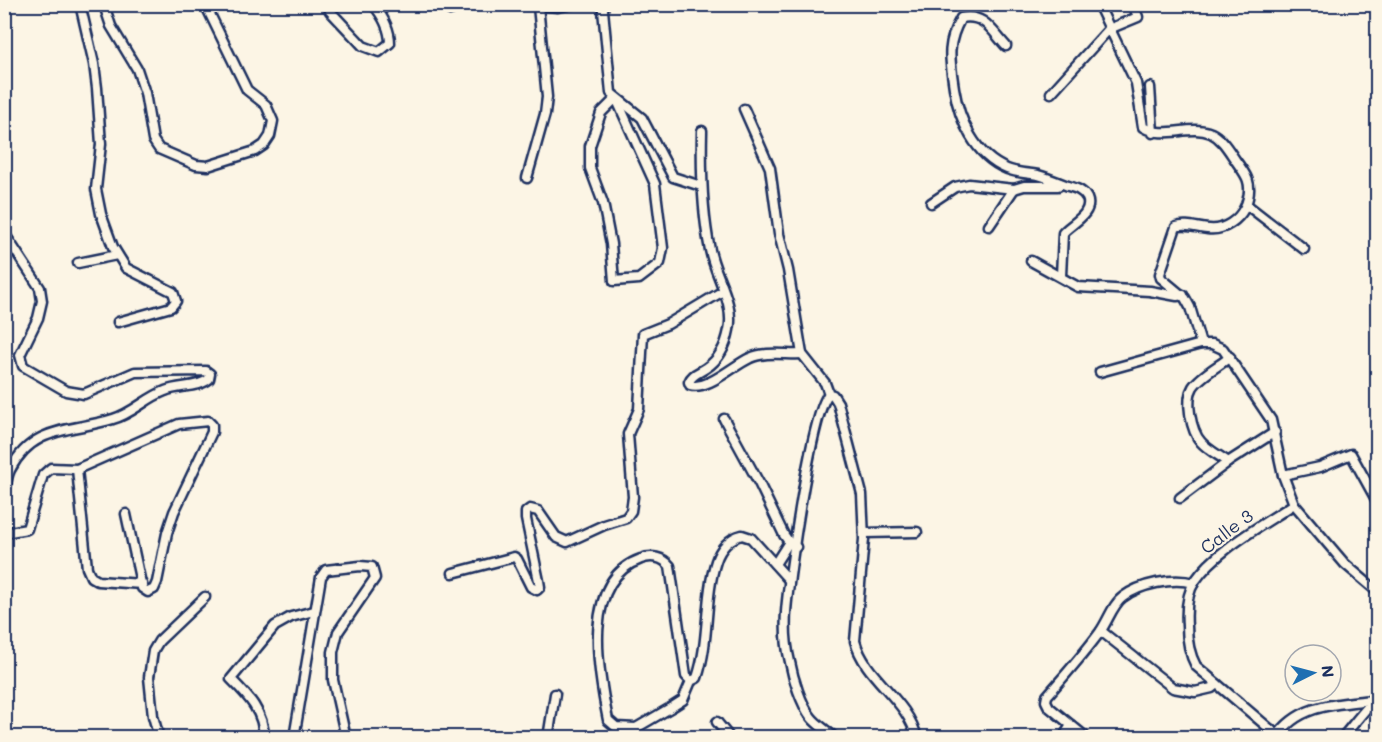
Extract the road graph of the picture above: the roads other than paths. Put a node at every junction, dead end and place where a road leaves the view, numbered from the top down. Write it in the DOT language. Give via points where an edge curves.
graph roads {
  1 [pos="80,4"];
  2 [pos="101,4"];
  3 [pos="205,4"];
  4 [pos="328,4"];
  5 [pos="373,4"];
  6 [pos="440,4"];
  7 [pos="466,4"];
  8 [pos="573,4"];
  9 [pos="604,4"];
  10 [pos="1098,4"];
  11 [pos="1133,4"];
  12 [pos="536,5"];
  13 [pos="1108,30"];
  14 [pos="1006,46"];
  15 [pos="1150,87"];
  16 [pos="1051,93"];
  17 [pos="616,98"];
  18 [pos="744,109"];
  19 [pos="702,131"];
  20 [pos="1153,133"];
  21 [pos="527,178"];
  22 [pos="1061,184"];
  23 [pos="701,186"];
  24 [pos="1014,189"];
  25 [pos="931,203"];
  26 [pos="1247,205"];
  27 [pos="989,226"];
  28 [pos="7,236"];
  29 [pos="4,248"];
  30 [pos="1304,249"];
  31 [pos="117,255"];
  32 [pos="1031,261"];
  33 [pos="78,263"];
  34 [pos="1061,276"];
  35 [pos="723,291"];
  36 [pos="1183,295"];
  37 [pos="118,322"];
  38 [pos="1201,344"];
  39 [pos="802,354"];
  40 [pos="1230,357"];
  41 [pos="1100,372"];
  42 [pos="829,394"];
  43 [pos="724,418"];
  44 [pos="1275,432"];
  45 [pos="1228,462"];
  46 [pos="77,469"];
  47 [pos="1283,475"];
  48 [pos="4,497"];
  49 [pos="1180,498"];
  50 [pos="1377,503"];
  51 [pos="1294,504"];
  52 [pos="126,514"];
  53 [pos="4,532"];
  54 [pos="917,532"];
  55 [pos="864,533"];
  56 [pos="792,544"];
  57 [pos="775,564"];
  58 [pos="453,573"];
  59 [pos="789,580"];
  60 [pos="1194,583"];
  61 [pos="142,584"];
  62 [pos="1377,592"];
  63 [pos="205,597"];
  64 [pos="314,611"];
  65 [pos="1101,631"];
  66 [pos="691,681"];
  67 [pos="1217,684"];
  68 [pos="555,694"];
  69 [pos="1375,699"];
  70 [pos="717,722"];
  71 [pos="1071,725"];
  72 [pos="636,733"];
  73 [pos="1276,736"];
  74 [pos="159,738"];
  75 [pos="264,738"];
  76 [pos="294,738"];
  77 [pos="346,738"];
  78 [pos="548,738"];
  79 [pos="730,738"];
  80 [pos="835,738"];
  81 [pos="917,738"];
  82 [pos="1063,738"];
  83 [pos="1087,738"];
  84 [pos="1342,738"];
  1 -- 31 [label="street" via="97,88 101,144 96,189"];
  2 -- 3 [label="street" via="137,69 153,140 159,149 208,166 264,145 273,121 266,105 248,90"];
  4 -- 5 [label="street" via="363,46 379,52 390,43 390,34"];
  6 -- 7 [label="street" via="450,10"];
  8 -- 12 [label="street"];
  9 -- 17 [label="street" via="609,86"];
  10 -- 13 [label="street"];
  11 -- 13 [label="street" via="1138,17"];
  12 -- 21 [label="street" via="547,97"];
  13 -- 16 [label="street"];
  13 -- 20 [label="street" via="1136,83 1143,127"];
  14 -- 22 [label="street" via="982,20 973,16 961,18 949,51 957,109 966,130 989,158 1005,168"];
  15 -- 20 [label="street"];
  17 -- 17 [label="street" via="601,113 590,146 590,168 603,203 614,281 639,279 660,264 663,248 655,184"];
  17 -- 23 [label="street" via="642,118 673,177"];
  18 -- 39 [label="street" via="770,168"];
  19 -- 23 [label="street"];
  20 -- 26 [label="street" via="1212,134 1249,179"];
  22 -- 24 [label="street"];
  22 -- 34 [label="street" via="1082,192 1088,202 1084,213 1063,233"];
  23 -- 35 [label="street" via="710,251"];
  24 -- 25 [label="street" via="969,184 955,187"];
  24 -- 27 [label="street"];
  26 -- 30 [label="street"];
  26 -- 36 [label="street" via="1235,220 1222,227 1176,227 1160,274"];
  28 -- 29 [label="street"];
  28 -- 48 [label="street" via="40,288 42,301 20,356 23,366 66,391 84,394 135,372 210,374 203,383 162,392 113,419 47,433 24,449 9,472"];
  31 -- 33 [label="street"];
  31 -- 37 [label="street" via="126,268 173,292 176,300 171,307"];
  32 -- 34 [label="street"];
  34 -- 36 [label="street" via="1078,287"];
  35 -- 39 [label="street" via="730,321 724,347 707,368 692,376 690,386 701,387 751,357"];
  35 -- 58 [label="street" via="668,324 643,333 639,409 628,434 633,497 626,518 567,542 556,537 538,511 526,512 540,581 537,590 531,587 513,557"];
  36 -- 38 [label="street"];
  38 -- 40 [label="street" via="1216,345"];
  38 -- 41 [label="street"];
  39 -- 42 [label="street" via="825,382"];
  40 -- 44 [label="street"];
  40 -- 45 [label="street" via="1193,387 1190,396 1201,442"];
  42 -- 55 [label="street" via="838,403 862,494"];
  42 -- 56 [label="street" via="819,412"];
  43 -- 56 [label="street"];
  44 -- 45 [label="street"];
  44 -- 47 [label="street"];
  45 -- 49 [label="street"];
  46 -- 53 [label="street" via="51,468 43,475 27,529"];
  46 -- 61 [label="street" via="91,577 98,581"];
  46 -- 61 [label="street" via="179,424 208,421 212,425 167,533 154,589 148,592"];
  47 -- 50 [label="street" via="1320,467 1351,454"];
  47 -- 51 [label="street"];
  51 -- 60 [label="street, Calle 3" via="1221,555"];
  51 -- 62 [label="street" via="1345,564"];
  52 -- 61 [label="street"];
  54 -- 55 [label="street"];
  55 -- 81 [label="street" via="855,641 869,669 904,708"];
  56 -- 57 [label="street"];
  56 -- 59 [label="street"];
  57 -- 59 [label="street"];
  57 -- 66 [label="street" via="746,536 738,536 722,549 712,578 700,672"];
  59 -- 80 [label="street" via="786,634 798,689 811,717"];
  60 -- 65 [label="street" via="1179,580 1138,589 1121,598"];
  60 -- 67 [label="street, Calle 3" via="1186,609 1190,654 1196,666"];
  63 -- 74 [label="street" via="153,651 149,677"];
  64 -- 75 [label="street" via="274,627 231,679 249,697 261,718"];
  64 -- 76 [label="street"];
  64 -- 77 [label="street" via="326,570 372,567 375,578 338,632 333,652 333,680"];
  65 -- 67 [label="street" via="1173,688 1196,692"];
  65 -- 71 [label="street" via="1047,696 1049,706"];
  66 -- 72 [label="street" via="683,700"];
  66 -- 72 [label="street" via="686,676 670,566 662,559 646,557 620,569 606,590 597,645 608,720 616,728"];
  67 -- 73 [label="street, Calle 3"];
  68 -- 78 [label="street"];
  69 -- 73 [label="street" via="1324,705 1305,712"];
  69 -- 84 [label="street"];
  70 -- 79 [label="street"];
  71 -- 82 [label="street"];
  71 -- 83 [label="street"];
}
